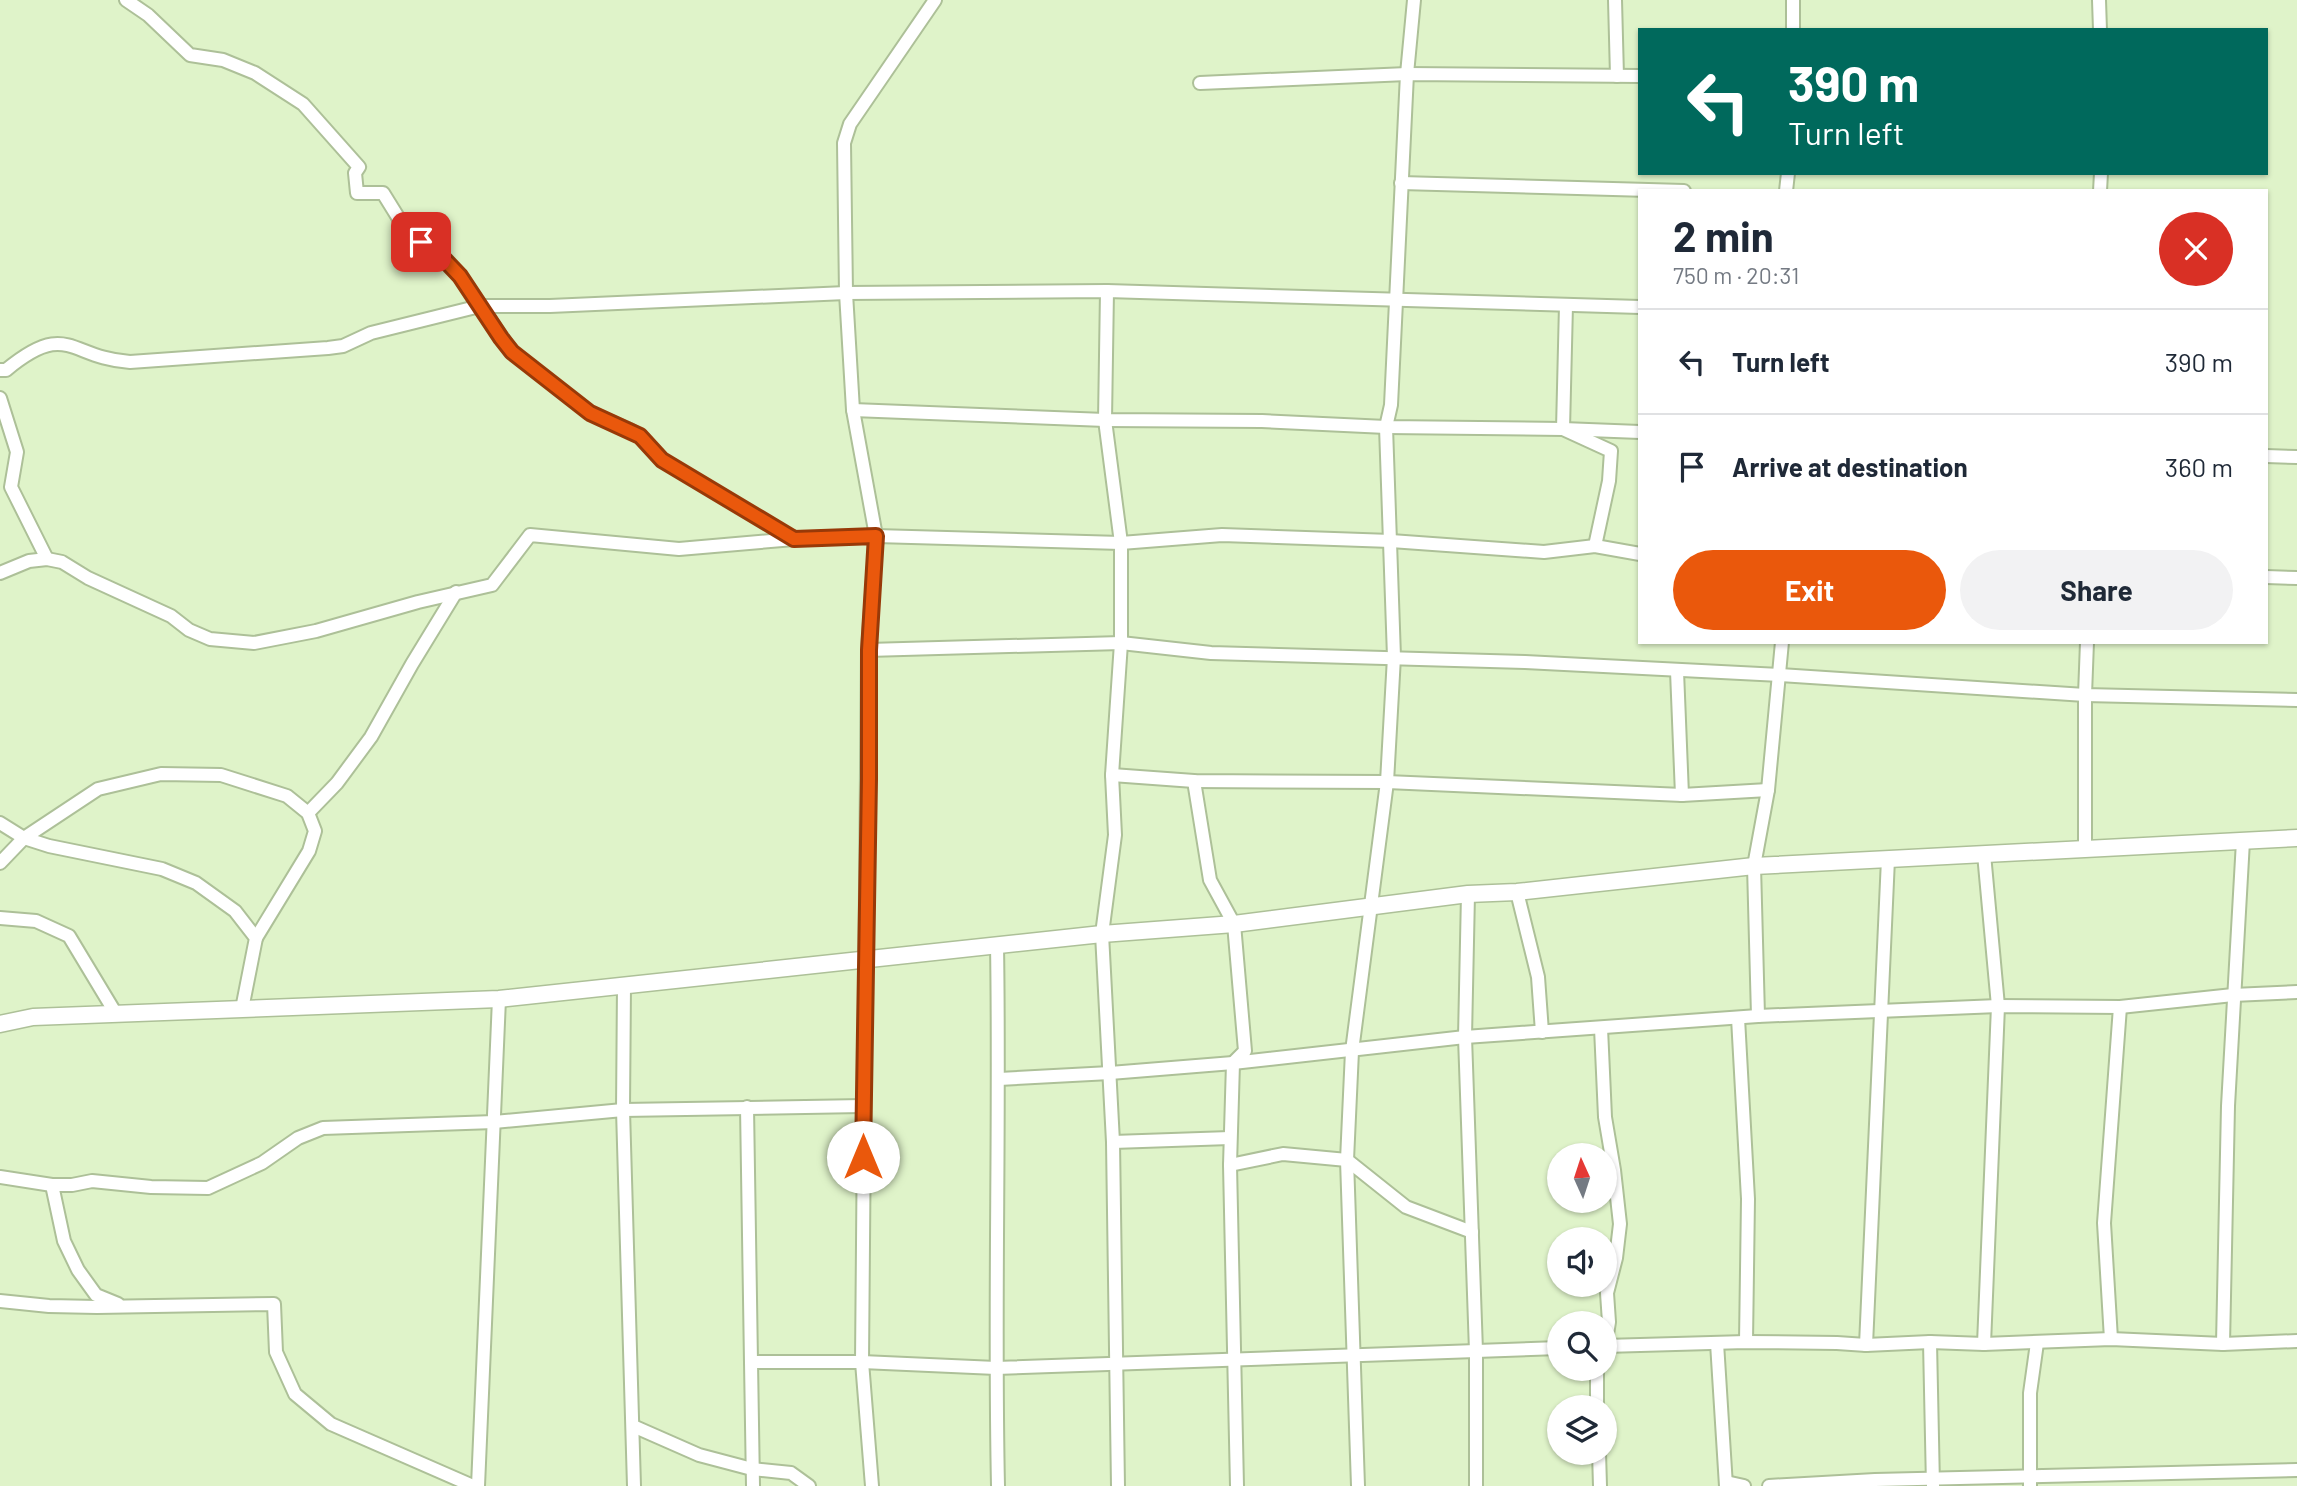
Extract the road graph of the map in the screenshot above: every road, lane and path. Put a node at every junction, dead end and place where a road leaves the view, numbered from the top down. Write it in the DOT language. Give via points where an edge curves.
graph roads {
  1 [pos="126,0"];
  2 [pos="935,0"];
  3 [pos="1414,0"];
  4 [pos="1615,0"];
  5 [pos="1793,0"];
  6 [pos="2099,0"];
  7 [pos="1793,28"];
  8 [pos="2100,28"];
  9 [pos="1407,74"];
  10 [pos="1616,76"];
  11 [pos="1638,76"];
  12 [pos="1200,83"];
  13 [pos="1401,183"];
  14 [pos="1638,190"];
  15 [pos="1107,290"];
  16 [pos="846,293"];
  17 [pos="1396,300"];
  18 [pos="1566,305"];
  19 [pos="480,306"];
  20 [pos="1638,307"];
  21 [pos="0,370"];
  22 [pos="0,398"];
  23 [pos="853,410"];
  24 [pos="1105,420"];
  25 [pos="1386,427"];
  26 [pos="1563,429"];
  27 [pos="1638,432"];
  28 [pos="2268,456"];
  29 [pos="2297,457"];
  30 [pos="876,536"];
  31 [pos="794,539"];
  32 [pos="1391,541"];
  33 [pos="1121,543"];
  34 [pos="1595,546"];
  35 [pos="1638,554"];
  36 [pos="47,559"];
  37 [pos="0,573"];
  38 [pos="2268,577"];
  39 [pos="2297,578"];
  40 [pos="456,592"];
  41 [pos="1121,643"];
  42 [pos="1782,644"];
  43 [pos="2087,644"];
  44 [pos="869,650"];
  45 [pos="1394,657"];
  46 [pos="1677,671"];
  47 [pos="1780,675"];
  48 [pos="2085,695"];
  49 [pos="2297,700"];
  50 [pos="1112,775"];
  51 [pos="1194,781"];
  52 [pos="1387,782"];
  53 [pos="1768,790"];
  54 [pos="1682,794"];
  55 [pos="308,813"];
  56 [pos="0,822"];
  57 [pos="24,838"];
  58 [pos="2297,838"];
  59 [pos="2243,841"];
  60 [pos="2085,849"];
  61 [pos="1984,854"];
  62 [pos="1888,859"];
  63 [pos="0,863"];
  64 [pos="1754,866"];
  65 [pos="1517,892"];
  66 [pos="1468,894"];
  67 [pos="1373,904"];
  68 [pos="0,918"];
  69 [pos="1234,924"];
  70 [pos="1102,934"];
  71 [pos="256,937"];
  72 [pos="997,945"];
  73 [pos="866,959"];
  74 [pos="624,985"];
  75 [pos="2297,992"];
  76 [pos="2233,995"];
  77 [pos="499,999"];
  78 [pos="1998,1006"];
  79 [pos="2120,1007"];
  80 [pos="242,1009"];
  81 [pos="1881,1010"];
  82 [pos="116,1014"];
  83 [pos="1758,1016"];
  84 [pos="1738,1018"];
  85 [pos="0,1024"];
  86 [pos="1601,1028"];
  87 [pos="1542,1032"];
  88 [pos="1465,1037"];
  89 [pos="1352,1051"];
  90 [pos="1233,1063"];
  91 [pos="1111,1073"];
  92 [pos="999,1079"];
  93 [pos="863,1106"];
  94 [pos="747,1107"];
  95 [pos="623,1110"];
  96 [pos="494,1122"];
  97 [pos="1230,1138"];
  98 [pos="1113,1142"];
  99 [pos="1347,1160"];
  100 [pos="1230,1165"];
  101 [pos="0,1177"];
  102 [pos="52,1185"];
  103 [pos="1472,1232"];
  104 [pos="0,1301"];
  105 [pos="170,1305"];
  106 [pos="1608,1311"];
  107 [pos="2111,1339"];
  108 [pos="2297,1341"];
  109 [pos="1746,1342"];
  110 [pos="1930,1342"];
  111 [pos="1717,1343"];
  112 [pos="2037,1343"];
  113 [pos="1984,1344"];
  114 [pos="2223,1344"];
  115 [pos="1866,1345"];
  116 [pos="1617,1346"];
  117 [pos="1547,1349"];
  118 [pos="1476,1352"];
  119 [pos="1355,1355"];
  120 [pos="1234,1360"];
  121 [pos="862,1362"];
  122 [pos="751,1363"];
  123 [pos="1114,1364"];
  124 [pos="996,1368"];
  125 [pos="633,1426"];
  126 [pos="1599,1465"];
  127 [pos="752,1469"];
  128 [pos="2297,1470"];
  129 [pos="2030,1481"];
  130 [pos="1933,1483"];
  131 [pos="1726,1484"];
  132 [pos="475,1486"];
  133 [pos="634,1486"];
  134 [pos="753,1486"];
  135 [pos="809,1486"];
  136 [pos="872,1486"];
  137 [pos="999,1486"];
  138 [pos="1118,1486"];
  139 [pos="1237,1486"];
  140 [pos="1358,1486"];
  141 [pos="1476,1486"];
  142 [pos="1600,1486"];
  143 [pos="1744,1486"];
  144 [pos="1769,1486"];
  1 -- 19 [label="street" via="190,55 223,60 255,73 303,104 359,167 355,173 357,193 383,193 409,235 442,257"];
  2 -- 16 [label="street" via="845,133"];
  3 -- 9 [label="street"];
  4 -- 10 [label="street"];
  5 -- 7 [label="street"];
  6 -- 8 [label="street"];
  9 -- 10 [label="street"];
  9 -- 12 [label="street"];
  9 -- 13 [label="street"];
  10 -- 11 [label="street"];
  13 -- 14 [label="street"];
  13 -- 17 [label="street"];
  15 -- 16 [label="street"];
  15 -- 17 [label="street"];
  15 -- 24 [label="street"];
  16 -- 19 [label="street"];
  16 -- 23 [label="street"];
  17 -- 18 [label="street"];
  17 -- 25 [label="street"];
  18 -- 20 [label="street"];
  18 -- 26 [label="street"];
  19 -- 21 [label="street" via="370,332 343,346 130,362 59,342 44,345"];
  19 -- 31 [label="street" via="512,352 580,406 640,436 662,460"];
  22 -- 36 [label="street" via="17,452 11,487"];
  23 -- 24 [label="street"];
  23 -- 30 [label="street"];
  24 -- 25 [label="street"];
  24 -- 33 [label="street"];
  25 -- 26 [label="street"];
  25 -- 32 [label="street"];
  26 -- 27 [label="street"];
  26 -- 34 [label="street" via="1611,451"];
  28 -- 29 [label="street"];
  30 -- 31 [label="street"];
  30 -- 33 [label="street"];
  30 -- 44 [label="street"];
  31 -- 40 [label="street" via="679,549 530,535 492,585"];
  32 -- 33 [label="street" via="1222,535"];
  32 -- 34 [label="street" via="1544,552"];
  32 -- 45 [label="street"];
  33 -- 41 [label="street"];
  34 -- 35 [label="street"];
  36 -- 37 [label="street"];
  36 -- 40 [label="street" via="62,562 171,616 189,630 230,642 254,643 316,631"];
  38 -- 39 [label="street"];
  40 -- 55 [label="street" via="371,737"];
  41 -- 44 [label="street"];
  41 -- 45 [label="street" via="1211,653"];
  41 -- 50 [label="street"];
  42 -- 47 [label="street"];
  43 -- 48 [label="street"];
  44 -- 73 [label="street"];
  45 -- 46 [label="street"];
  45 -- 52 [label="street"];
  46 -- 47 [label="street"];
  46 -- 54 [label="street"];
  47 -- 48 [label="street"];
  47 -- 53 [label="street"];
  48 -- 49 [label="street"];
  48 -- 60 [label="street"];
  50 -- 51 [label="street"];
  50 -- 70 [label="street" via="1115,835"];
  51 -- 52 [label="street"];
  51 -- 69 [label="street" via="1210,880"];
  52 -- 54 [label="street"];
  52 -- 67 [label="street"];
  53 -- 54 [label="street"];
  53 -- 64 [label="street"];
  55 -- 57 [label="street" via="287,796 221,775 161,774 98,789"];
  55 -- 71 [label="street" via="315,831 309,851"];
  56 -- 57 [label="street"];
  57 -- 63 [label="street"];
  57 -- 71 [label="street" via="162,869 196,883 235,911"];
  58 -- 59 [label="street"];
  59 -- 60 [label="street"];
  59 -- 76 [label="street"];
  60 -- 61 [label="street"];
  61 -- 62 [label="street"];
  61 -- 78 [label="street"];
  62 -- 64 [label="street"];
  62 -- 81 [label="street"];
  64 -- 65 [label="street"];
  64 -- 83 [label="street"];
  65 -- 66 [label="street"];
  65 -- 87 [label="street" via="1538,977"];
  66 -- 67 [label="street"];
  66 -- 88 [label="street"];
  67 -- 69 [label="street"];
  67 -- 89 [label="street"];
  68 -- 82 [label="street" via="36,921 69,936"];
  69 -- 70 [label="street"];
  69 -- 90 [label="street" via="1245,1051"];
  70 -- 72 [label="street"];
  70 -- 91 [label="street"];
  71 -- 80 [label="street"];
  72 -- 73 [label="street"];
  72 -- 92 [label="street"];
  73 -- 74 [label="street"];
  73 -- 93 [label="street"];
  74 -- 77 [label="street"];
  74 -- 95 [label="street"];
  75 -- 76 [label="street"];
  76 -- 79 [label="street"];
  76 -- 114 [label="street"];
  77 -- 80 [label="street"];
  77 -- 96 [label="street"];
  78 -- 79 [label="street"];
  78 -- 81 [label="street"];
  78 -- 113 [label="street"];
  79 -- 107 [label="street" via="2104,1223"];
  80 -- 82 [label="street"];
  81 -- 83 [label="street"];
  81 -- 115 [label="street"];
  82 -- 85 [label="street" via="33,1017"];
  83 -- 84 [label="street"];
  84 -- 86 [label="street"];
  84 -- 109 [label="street" via="1748,1199"];
  86 -- 87 [label="street"];
  86 -- 106 [label="street" via="1605,1117 1620,1224 1607,1293"];
  87 -- 88 [label="street"];
  88 -- 89 [label="street"];
  88 -- 103 [label="street"];
  89 -- 90 [label="street"];
  89 -- 99 [label="street"];
  90 -- 91 [label="street"];
  90 -- 97 [label="street"];
  91 -- 92 [label="street"];
  91 -- 98 [label="street"];
  92 -- 124 [label="street"];
  93 -- 94 [label="street"];
  93 -- 121 [label="street"];
  94 -- 95 [label="street"];
  94 -- 122 [label="street"];
  95 -- 96 [label="street"];
  95 -- 125 [label="street"];
  96 -- 102 [label="street" via="323,1128 208,1188 92,1181"];
  96 -- 132 [label="street"];
  97 -- 98 [label="street"];
  97 -- 100 [label="street"];
  98 -- 123 [label="street"];
  99 -- 100 [label="street" via="1283,1154"];
  99 -- 103 [label="street" via="1406,1206"];
  99 -- 119 [label="street"];
  100 -- 120 [label="street"];
  101 -- 102 [label="street"];
  102 -- 105 [label="street" via="64,1241 96,1294 122,1306"];
  103 -- 118 [label="street"];
  104 -- 105 [label="street" via="50,1306"];
  105 -- 132 [label="street" via="274,1304 276,1352 295,1394 331,1424"];
  107 -- 112 [label="street"];
  107 -- 114 [label="street"];
  108 -- 114 [label="street"];
  109 -- 111 [label="street"];
  109 -- 115 [label="street"];
  110 -- 113 [label="street"];
  110 -- 115 [label="street"];
  110 -- 130 [label="street"];
  111 -- 116 [label="street"];
  111 -- 131 [label="street"];
  112 -- 113 [label="street"];
  112 -- 129 [label="street" via="2030,1393"];
  117 -- 118 [label="street"];
  118 -- 119 [label="street"];
  118 -- 141 [label="street"];
  119 -- 120 [label="street"];
  119 -- 140 [label="street"];
  120 -- 123 [label="street"];
  120 -- 139 [label="street"];
  121 -- 122 [label="street"];
  121 -- 124 [label="street"];
  121 -- 136 [label="street"];
  122 -- 127 [label="street"];
  123 -- 124 [label="street"];
  123 -- 138 [label="street"];
  124 -- 137 [label="street"];
  125 -- 127 [label="street" via="699,1455"];
  125 -- 133 [label="street"];
  126 -- 142 [label="street"];
  127 -- 134 [label="street"];
  127 -- 135 [label="street" via="791,1474"];
  128 -- 129 [label="street"];
  129 -- 130 [label="street"];
  130 -- 144 [label="street"];
  131 -- 143 [label="street"];
}
